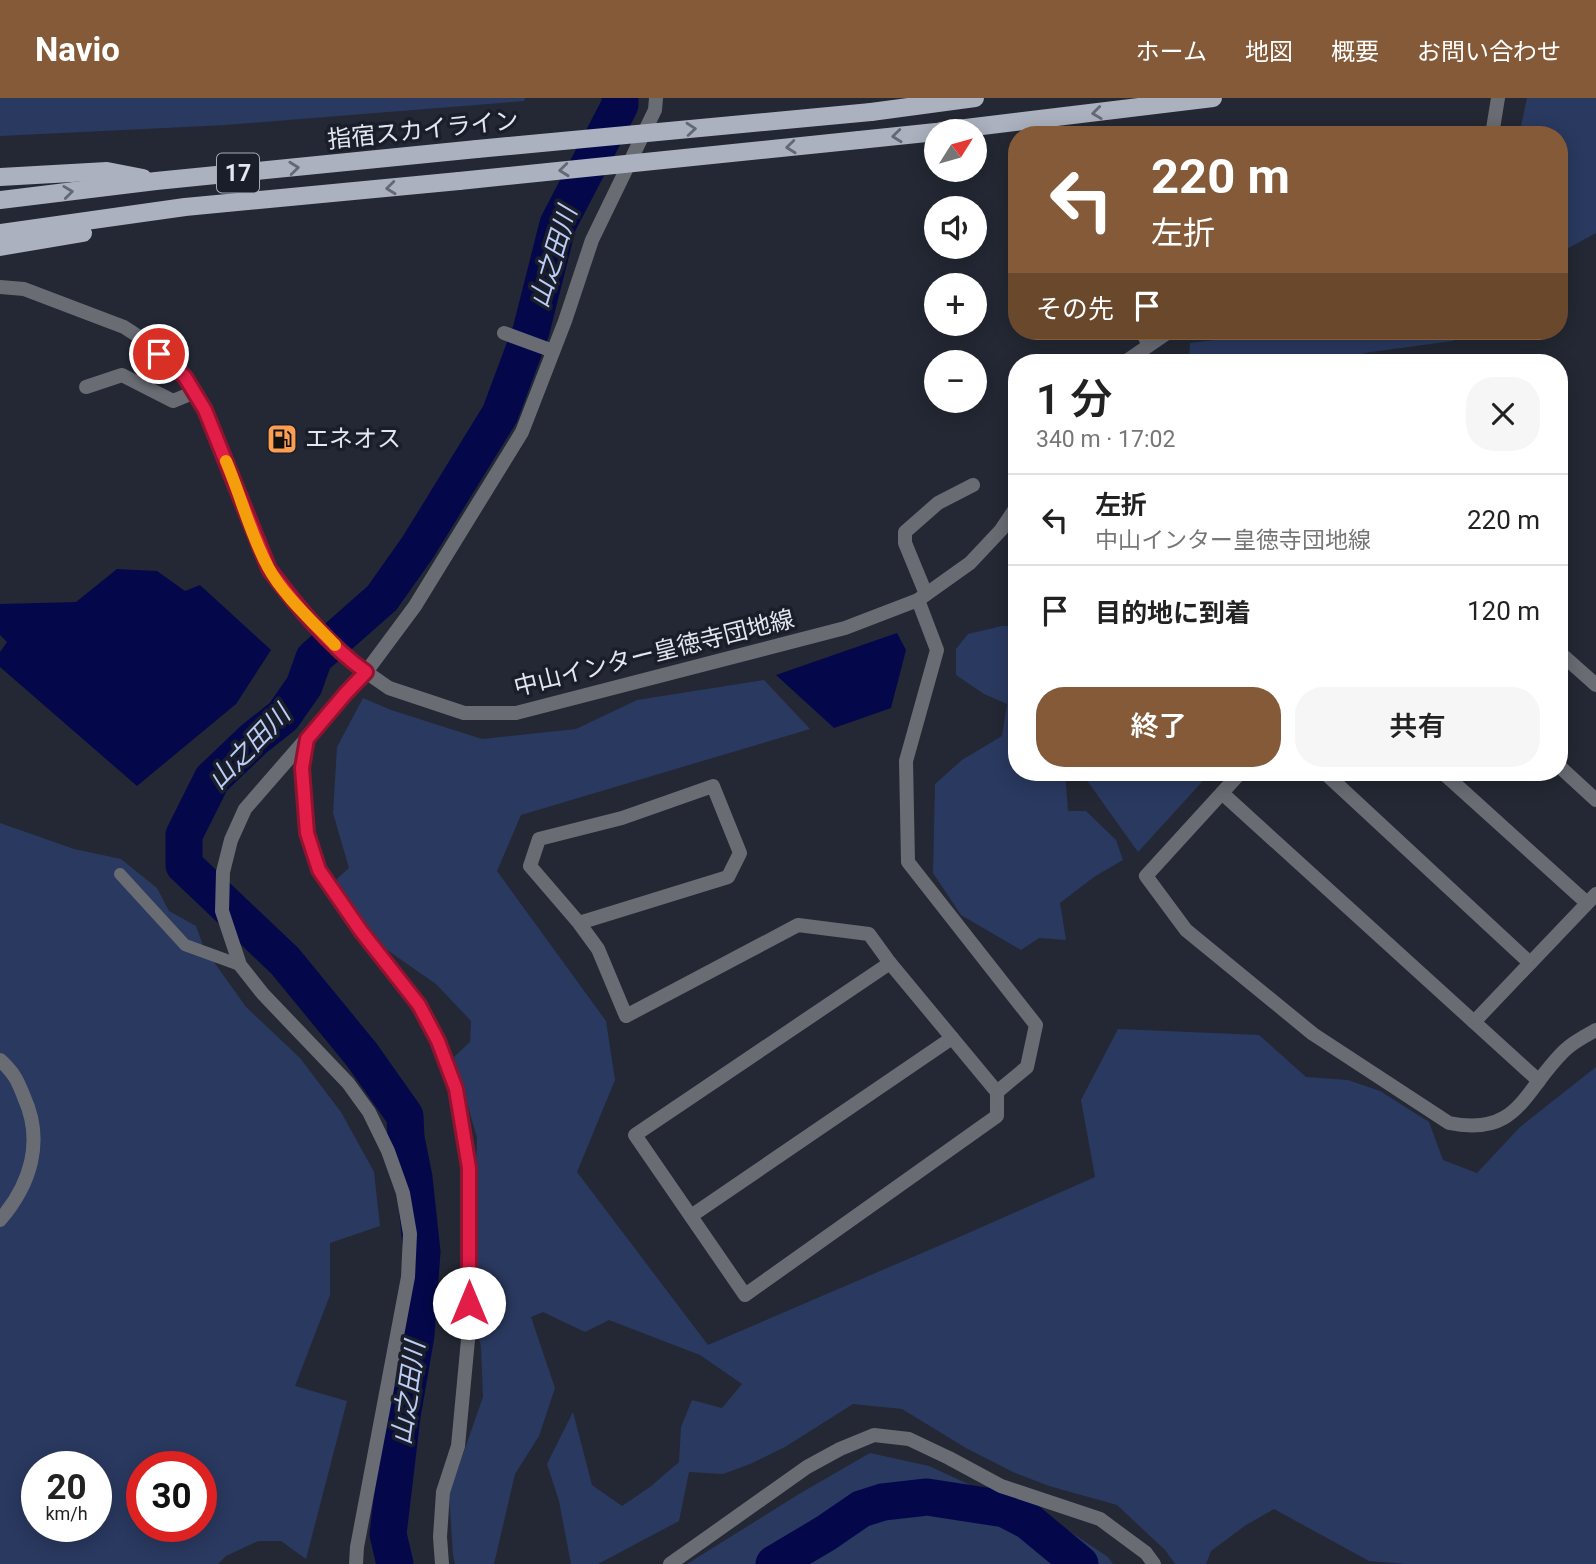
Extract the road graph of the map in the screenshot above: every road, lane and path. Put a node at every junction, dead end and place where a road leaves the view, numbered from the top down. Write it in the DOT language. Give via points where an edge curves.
graph roads {
  1 [pos="656,98"];
  2 [pos="975,98"];
  3 [pos="1213,98"];
  4 [pos="1498,98"];
  5 [pos="987,126"];
  6 [pos="1493,126"];
  7 [pos="924,134"];
  8 [pos="0,177"];
  9 [pos="156,181"];
  10 [pos="0,200"];
  11 [pos="185,207"];
  12 [pos="0,233"];
  13 [pos="0,247"];
  14 [pos="0,287"];
  15 [pos="504,333"];
  16 [pos="1147,340"];
  17 [pos="1155,340"];
  18 [pos="1149,344"];
  19 [pos="553,351"];
  20 [pos="1136,354"];
  21 [pos="86,387"];
  22 [pos="195,393"];
  23 [pos="973,485"];
  24 [pos="1008,520"];
  25 [pos="922,597"];
  26 [pos="1568,660"];
  27 [pos="366,672"];
  28 [pos="1596,685"];
  29 [pos="307,739"];
  30 [pos="1568,774"];
  31 [pos="1233,781"];
  32 [pos="1334,781"];
  33 [pos="1453,781"];
  34 [pos="1222,793"];
  35 [pos="1596,800"];
  36 [pos="120,874"];
  37 [pos="1591,899"];
  38 [pos="579,923"];
  39 [pos="890,963"];
  40 [pos="1530,963"];
  41 [pos="240,965"];
  42 [pos="1474,1022"];
  43 [pos="1596,1030"];
  44 [pos="952,1038"];
  45 [pos="0,1060"];
  46 [pos="1539,1081"];
  47 [pos="997,1092"];
  48 [pos="691,1216"];
  49 [pos="0,1220"];
  50 [pos="356,1564"];
  51 [pos="442,1564"];
  52 [pos="670,1564"];
  53 [pos="1154,1564"];
  1 -- 19 [label="street" via="655,110 593,240"];
  9 -- 2 [label="main road, 指宿スカイライン / 17, one-way, bridge"];
  3 -- 5 [label="main road, 17, one-way"];
  4 -- 6 [label="street"];
  7 -- 11 [label="main road, 17, one-way, bridge"];
  8 -- 9 [label="main road" via="107,171"];
  10 -- 9 [label="main road, 指宿スカイライン / 17, one-way"];
  11 -- 12 [label="main road, 17"];
  11 -- 13 [label="main road" via="141,222"];
  14 -- 22 [label="street, 中山インター皇徳寺団地線" via="24,289 124,327 185,377"];
  15 -- 19 [label="street"];
  16 -- 18 [label="street"];
  17 -- 18 [label="street"];
  18 -- 20 [label="street"];
  19 -- 27 [label="street" via="522,432 415,606"];
  21 -- 22 [label="street" via="122,375 173,401"];
  22 -- 27 [label="street, 中山インター皇徳寺団地線" via="269,569 350,661"];
  23 -- 25 [label="street" via="938,503 905,532"];
  24 -- 25 [label="street, 中山インター皇徳寺団地線" via="970,563"];
  25 -- 27 [label="street, 中山インター皇徳寺団地線" via="845,628 516,713 464,713 389,688"];
  25 -- 47 [label="street" via="937,650 905,761 908,862 1036,1026 1027,1067"];
  26 -- 28 [label="street"];
  27 -- 29 [label="street"];
  29 -- 41 [label="street" via="245,809 231,841 223,872 222,911"];
  29 -- 51 [label="street" via="302,768 307,833 319,870 419,1005 438,1041 456,1089 469,1168 469,1329 458,1446 443,1492"];
  30 -- 35 [label="street"];
  31 -- 34 [label="street"];
  32 -- 40 [label="street"];
  33 -- 37 [label="street"];
  34 -- 42 [label="street"];
  34 -- 46 [label="street" via="1146,876 1186,930 1313,1034 1449,1124 1481,1127 1507,1117"];
  36 -- 41 [label="lane" via="185,945"];
  37 -- 40 [label="street"];
  38 -- 38 [label="street" via="530,866 539,839 622,818 713,786 740,853 728,877"];
  38 -- 39 [label="street" via="598,949 626,1016 798,925 869,934"];
  39 -- 44 [label="street"];
  39 -- 48 [label="street" via="635,1135"];
  40 -- 42 [label="street"];
  41 -- 50 [label="street" via="355,1092 388,1151 403,1193 410,1234 408,1277"];
  42 -- 46 [label="street"];
  43 -- 46 [label="street" via="1564,1051"];
  44 -- 47 [label="street"];
  44 -- 48 [label="street"];
  45 -- 49 [label="street" via="14,1073 32,1114 34,1149 25,1182"];
  47 -- 48 [label="street" via="997,1116 745,1295"];
  52 -- 53 [label="street" via="807,1467 874,1435 909,1439 1001,1486 1100,1519"];
}
